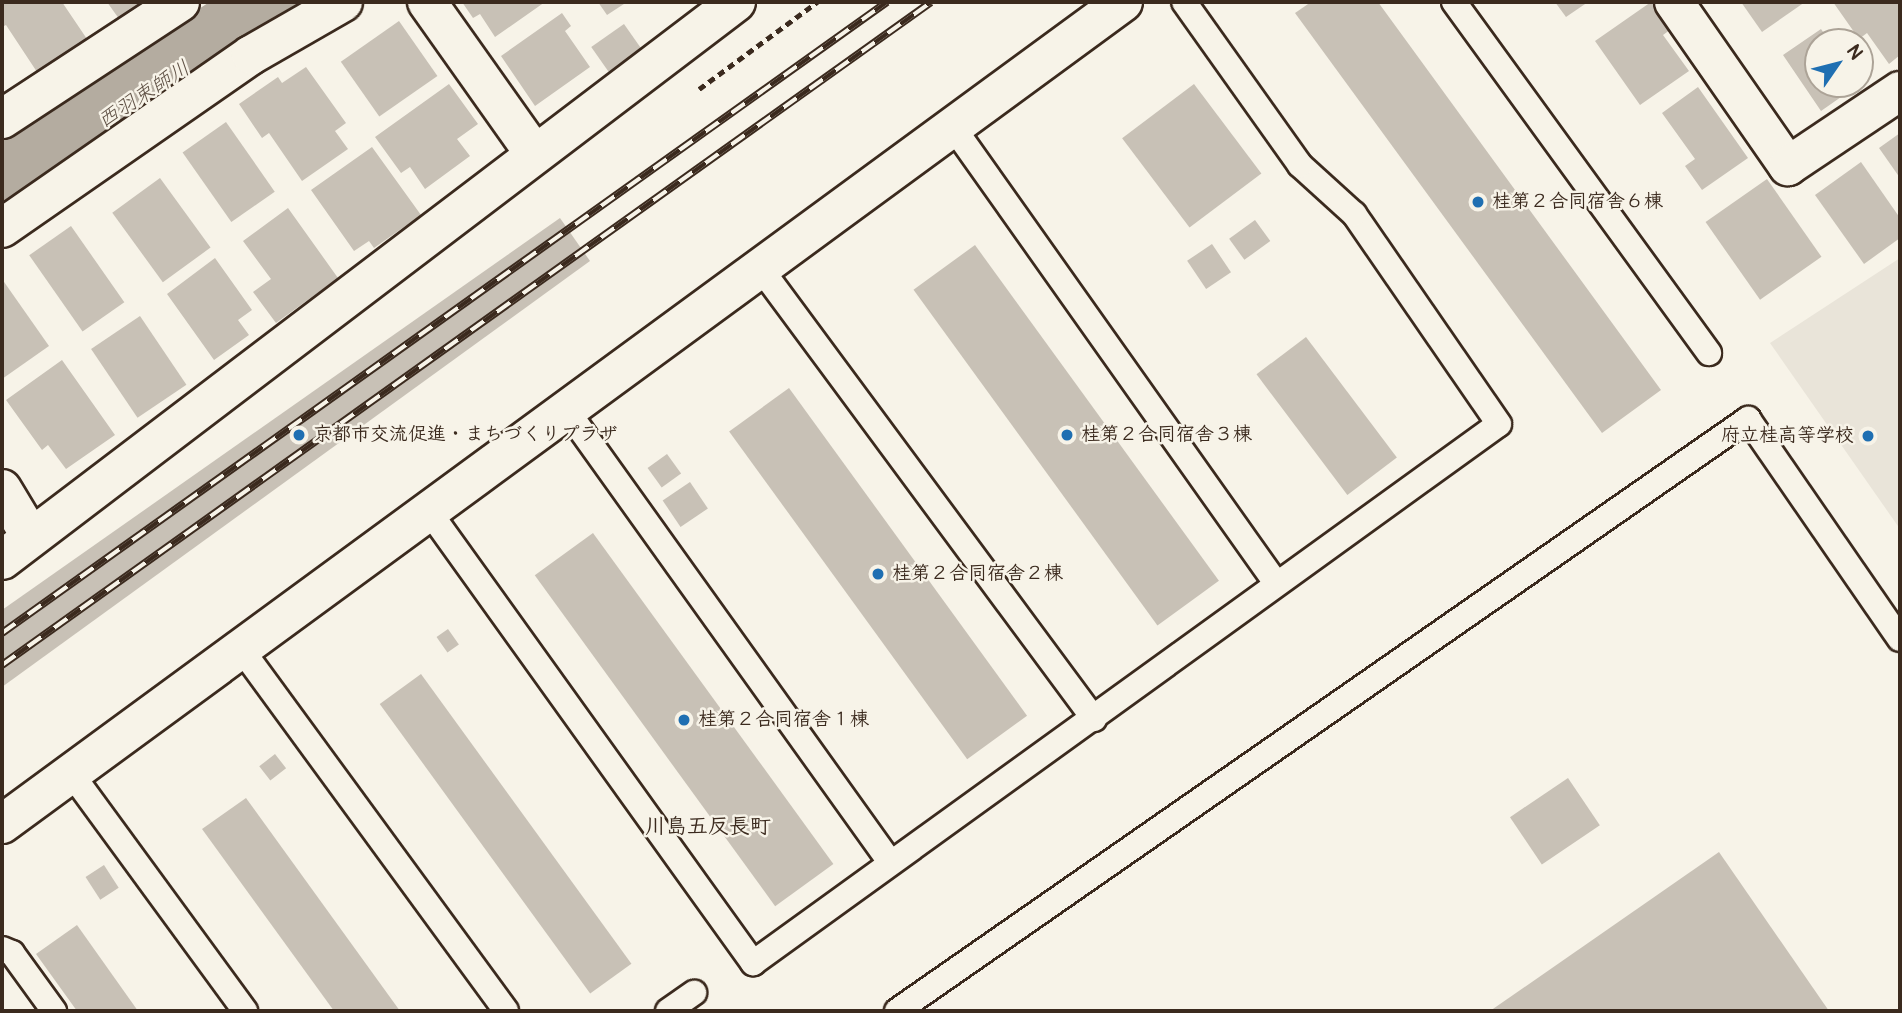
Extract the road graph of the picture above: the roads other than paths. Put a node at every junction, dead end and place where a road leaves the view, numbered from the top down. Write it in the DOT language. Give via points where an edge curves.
graph roads {
  1 [pos="180,2"];
  2 [pos="343,2"];
  3 [pos="427,2"];
  4 [pos="736,2"];
  5 [pos="1123,2"];
  6 [pos="1185,2"];
  7 [pos="1454,2"];
  8 [pos="1674,2"];
  9 [pos="1900,91"];
  10 [pos="2,119"];
  11 [pos="953,127"];
  12 [pos="534,153"];
  13 [pos="2,228"];
  14 [pos="761,269"];
  15 [pos="1709,353"];
  16 [pos="568,412"];
  17 [pos="2,489"];
  18 [pos="428,510"];
  19 [pos="32,537"];
  20 [pos="2,560"];
  21 [pos="1276,583"];
  22 [pos="1900,639"];
  23 [pos="242,650"];
  24 [pos="1094,719"];
  25 [pos="71,773"];
  26 [pos="2,824"];
  27 [pos="890,862"];
  28 [pos="2,949"];
  29 [pos="694,993"];
  30 [pos="54,1011"];
  31 [pos="245,1011"];
  32 [pos="506,1011"];
  33 [pos="668,1011"];
  34 [pos="897,1011"];
  1 -- 10 [label="street"];
  2 -- 13 [label="street" via="251,55"];
  3 -- 12 [label="street"];
  4 -- 12 [label="street"];
  5 -- 11 [label="street"];
  6 -- 21 [label="lane" via="1300,165 1354,214 1499,424"];
  7 -- 15 [label="lane"];
  8 -- 9 [label="street" via="1788,166"];
  11 -- 14 [label="street"];
  11 -- 21 [label="lane"];
  12 -- 19 [label="street"];
  14 -- 16 [label="street"];
  14 -- 24 [label="lane"];
  16 -- 18 [label="street"];
  16 -- 27 [label="lane"];
  17 -- 19 [label="street"];
  18 -- 23 [label="street"];
  18 -- 27 [label="lane" via="753,963"];
  19 -- 20 [label="street"];
  21 -- 24 [label="lane"];
  22 -- 34 [label="lane" via="1748,419"];
  23 -- 25 [label="street"];
  23 -- 32 [label="lane"];
  24 -- 27 [label="lane"];
  25 -- 26 [label="street"];
  25 -- 31 [label="lane"];
  28 -- 30 [label="lane" via="12,953"];
  29 -- 33 [label="lane"];
}
